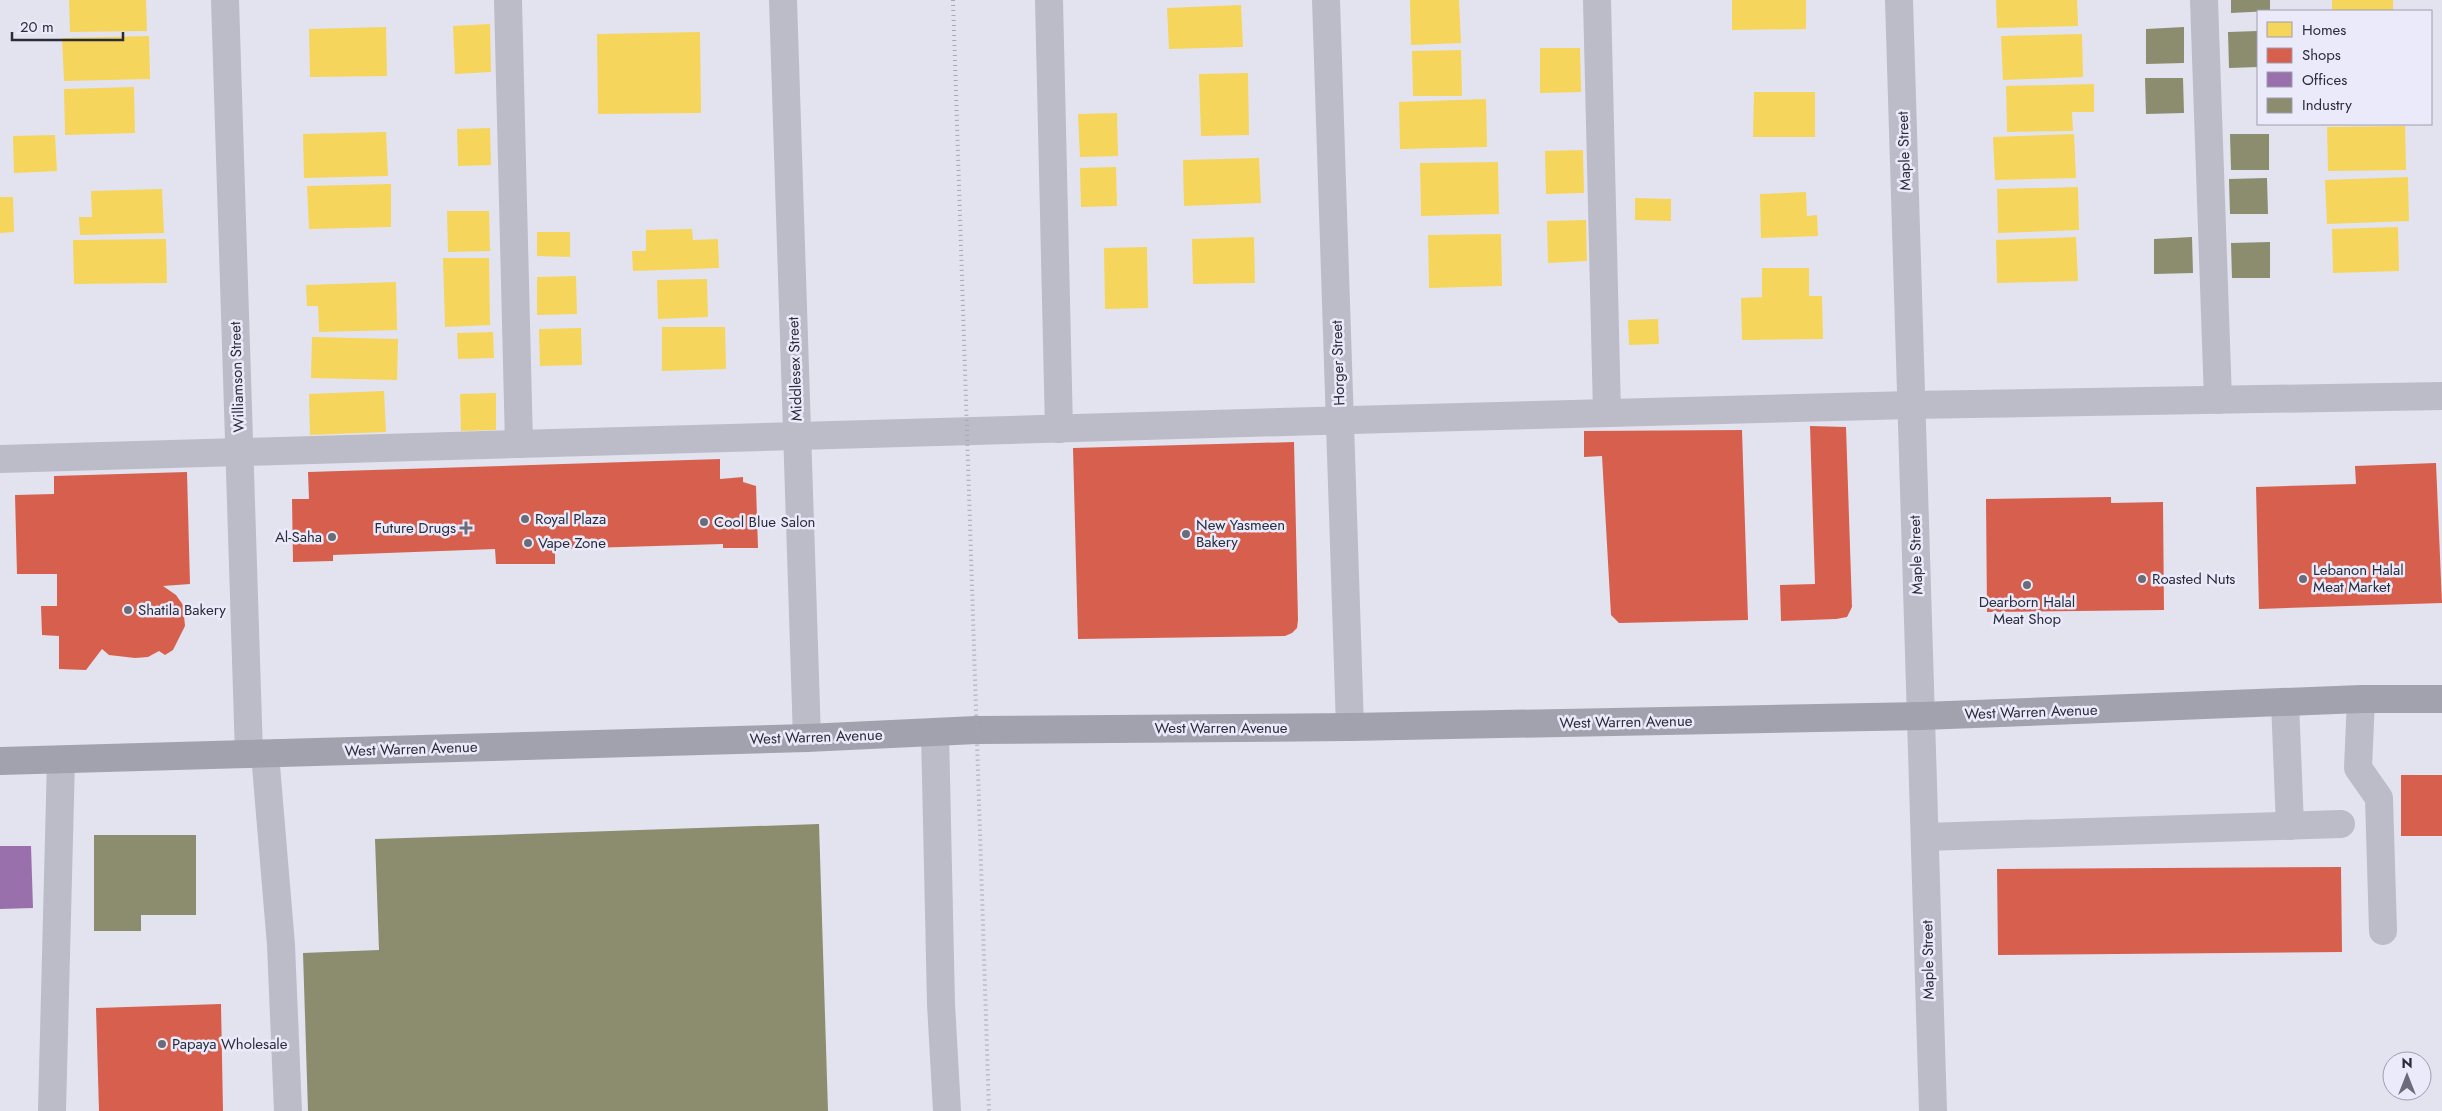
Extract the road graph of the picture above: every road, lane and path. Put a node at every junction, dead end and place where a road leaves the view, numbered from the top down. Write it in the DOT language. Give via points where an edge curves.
graph roads {
  1 [pos="225,0"];
  2 [pos="508,0"];
  3 [pos="783,0"];
  4 [pos="1049,0"];
  5 [pos="1326,0"];
  6 [pos="1597,0"];
  7 [pos="1899,0"];
  8 [pos="2204,0"];
  9 [pos="2442,396"];
  10 [pos="2218,400"];
  11 [pos="1911,406"];
  12 [pos="1607,413"];
  13 [pos="1340,420"];
  14 [pos="1059,429"];
  15 [pos="797,437"];
  16 [pos="520,444"];
  17 [pos="239,451"];
  18 [pos="0,459"];
  19 [pos="2361,699"];
  20 [pos="2442,699"];
  21 [pos="2285,702"];
  22 [pos="1922,716"];
  23 [pos="1350,727"];
  24 [pos="935,732"];
  25 [pos="807,738"];
  26 [pos="257,754"];
  27 [pos="61,760"];
  28 [pos="0,762"];
  29 [pos="2341,824"];
  30 [pos="2290,826"];
  31 [pos="1925,838"];
  32 [pos="2383,931"];
  33 [pos="52,1111"];
  34 [pos="288,1111"];
  35 [pos="947,1111"];
  36 [pos="1933,1111"];
  1 -- 17 [label="street, Williamson Street"];
  2 -- 16 [label="street"];
  3 -- 15 [label="street, Middlesex Street"];
  4 -- 14 [label="street"];
  5 -- 13 [label="street, Horger Street"];
  6 -- 12 [label="street"];
  7 -- 11 [label="street, Maple Street"];
  8 -- 10 [label="street"];
  9 -- 10 [label="street"];
  10 -- 11 [label="street"];
  11 -- 12 [label="street"];
  11 -- 22 [label="street, Maple Street"];
  12 -- 13 [label="street"];
  13 -- 14 [label="street"];
  13 -- 23 [label="street, Horger Street"];
  14 -- 15 [label="street"];
  15 -- 16 [label="street"];
  15 -- 25 [label="street, Middlesex Street"];
  16 -- 17 [label="street"];
  17 -- 18 [label="street"];
  17 -- 26 [label="street, Williamson Street"];
  19 -- 20 [label="main road, West Warren Avenue"];
  19 -- 21 [label="main road, West Warren Avenue"];
  19 -- 32 [label="street" via="2358,768 2379,798"];
  21 -- 22 [label="main road, West Warren Avenue"];
  21 -- 30 [label="street"];
  22 -- 23 [label="main road, West Warren Avenue"];
  22 -- 31 [label="street, Maple Street"];
  23 -- 24 [label="main road, West Warren Avenue"];
  24 -- 25 [label="main road, West Warren Avenue"];
  24 -- 35 [label="street" via="941,1004"];
  25 -- 26 [label="main road, West Warren Avenue"];
  26 -- 27 [label="main road, West Warren Avenue"];
  26 -- 34 [label="street, Williamson Street" via="281,946"];
  27 -- 28 [label="main road, West Warren Avenue"];
  27 -- 33 [label="street"];
  29 -- 30 [label="street"];
  30 -- 31 [label="street"];
  31 -- 36 [label="street, Maple Street"];
}
